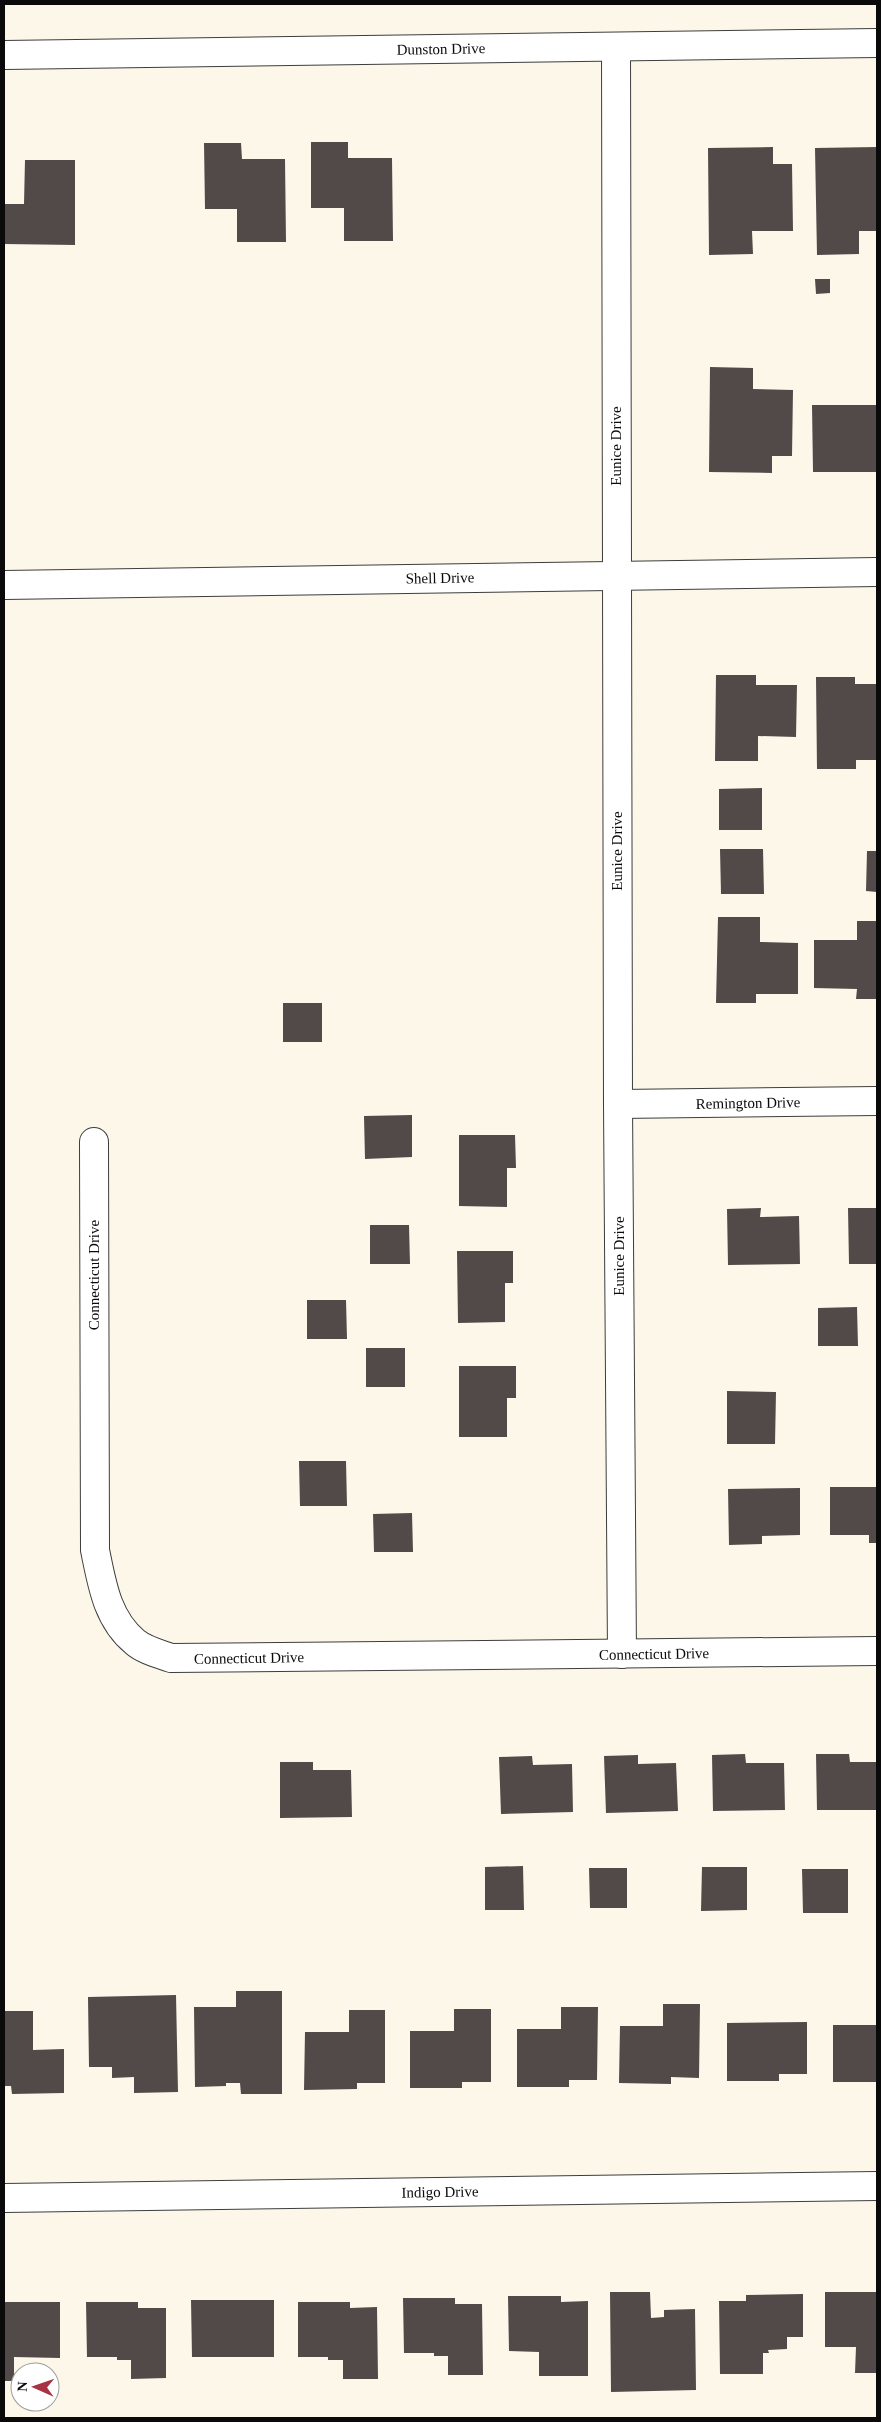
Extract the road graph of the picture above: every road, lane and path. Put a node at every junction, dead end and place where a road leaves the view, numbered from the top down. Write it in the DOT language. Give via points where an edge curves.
graph roads {
  1 [pos="877,43"];
  2 [pos="616,47"];
  3 [pos="4,55"];
  4 [pos="877,572"];
  5 [pos="616,576"];
  6 [pos="4,585"];
  7 [pos="877,1101"];
  8 [pos="618,1104"];
  9 [pos="94,1142"];
  10 [pos="877,1651"];
  11 [pos="622,1654"];
  12 [pos="877,2186"];
  13 [pos="4,2198"];
  1 -- 2 [label="street, Dunston Drive"];
  2 -- 3 [label="street, Dunston Drive"];
  2 -- 5 [label="street, Eunice Drive"];
  4 -- 5 [label="street, Shell Drive"];
  5 -- 6 [label="street, Shell Drive"];
  5 -- 8 [label="street, Eunice Drive"];
  7 -- 8 [label="street, Remington Drive"];
  8 -- 11 [label="street, Eunice Drive"];
  9 -- 11 [label="street, Connecticut Drive" via="95,1550 104,1595 117,1623 136,1643 171,1658"];
  10 -- 11 [label="street, Connecticut Drive"];
  12 -- 13 [label="street, Indigo Drive"];
}
